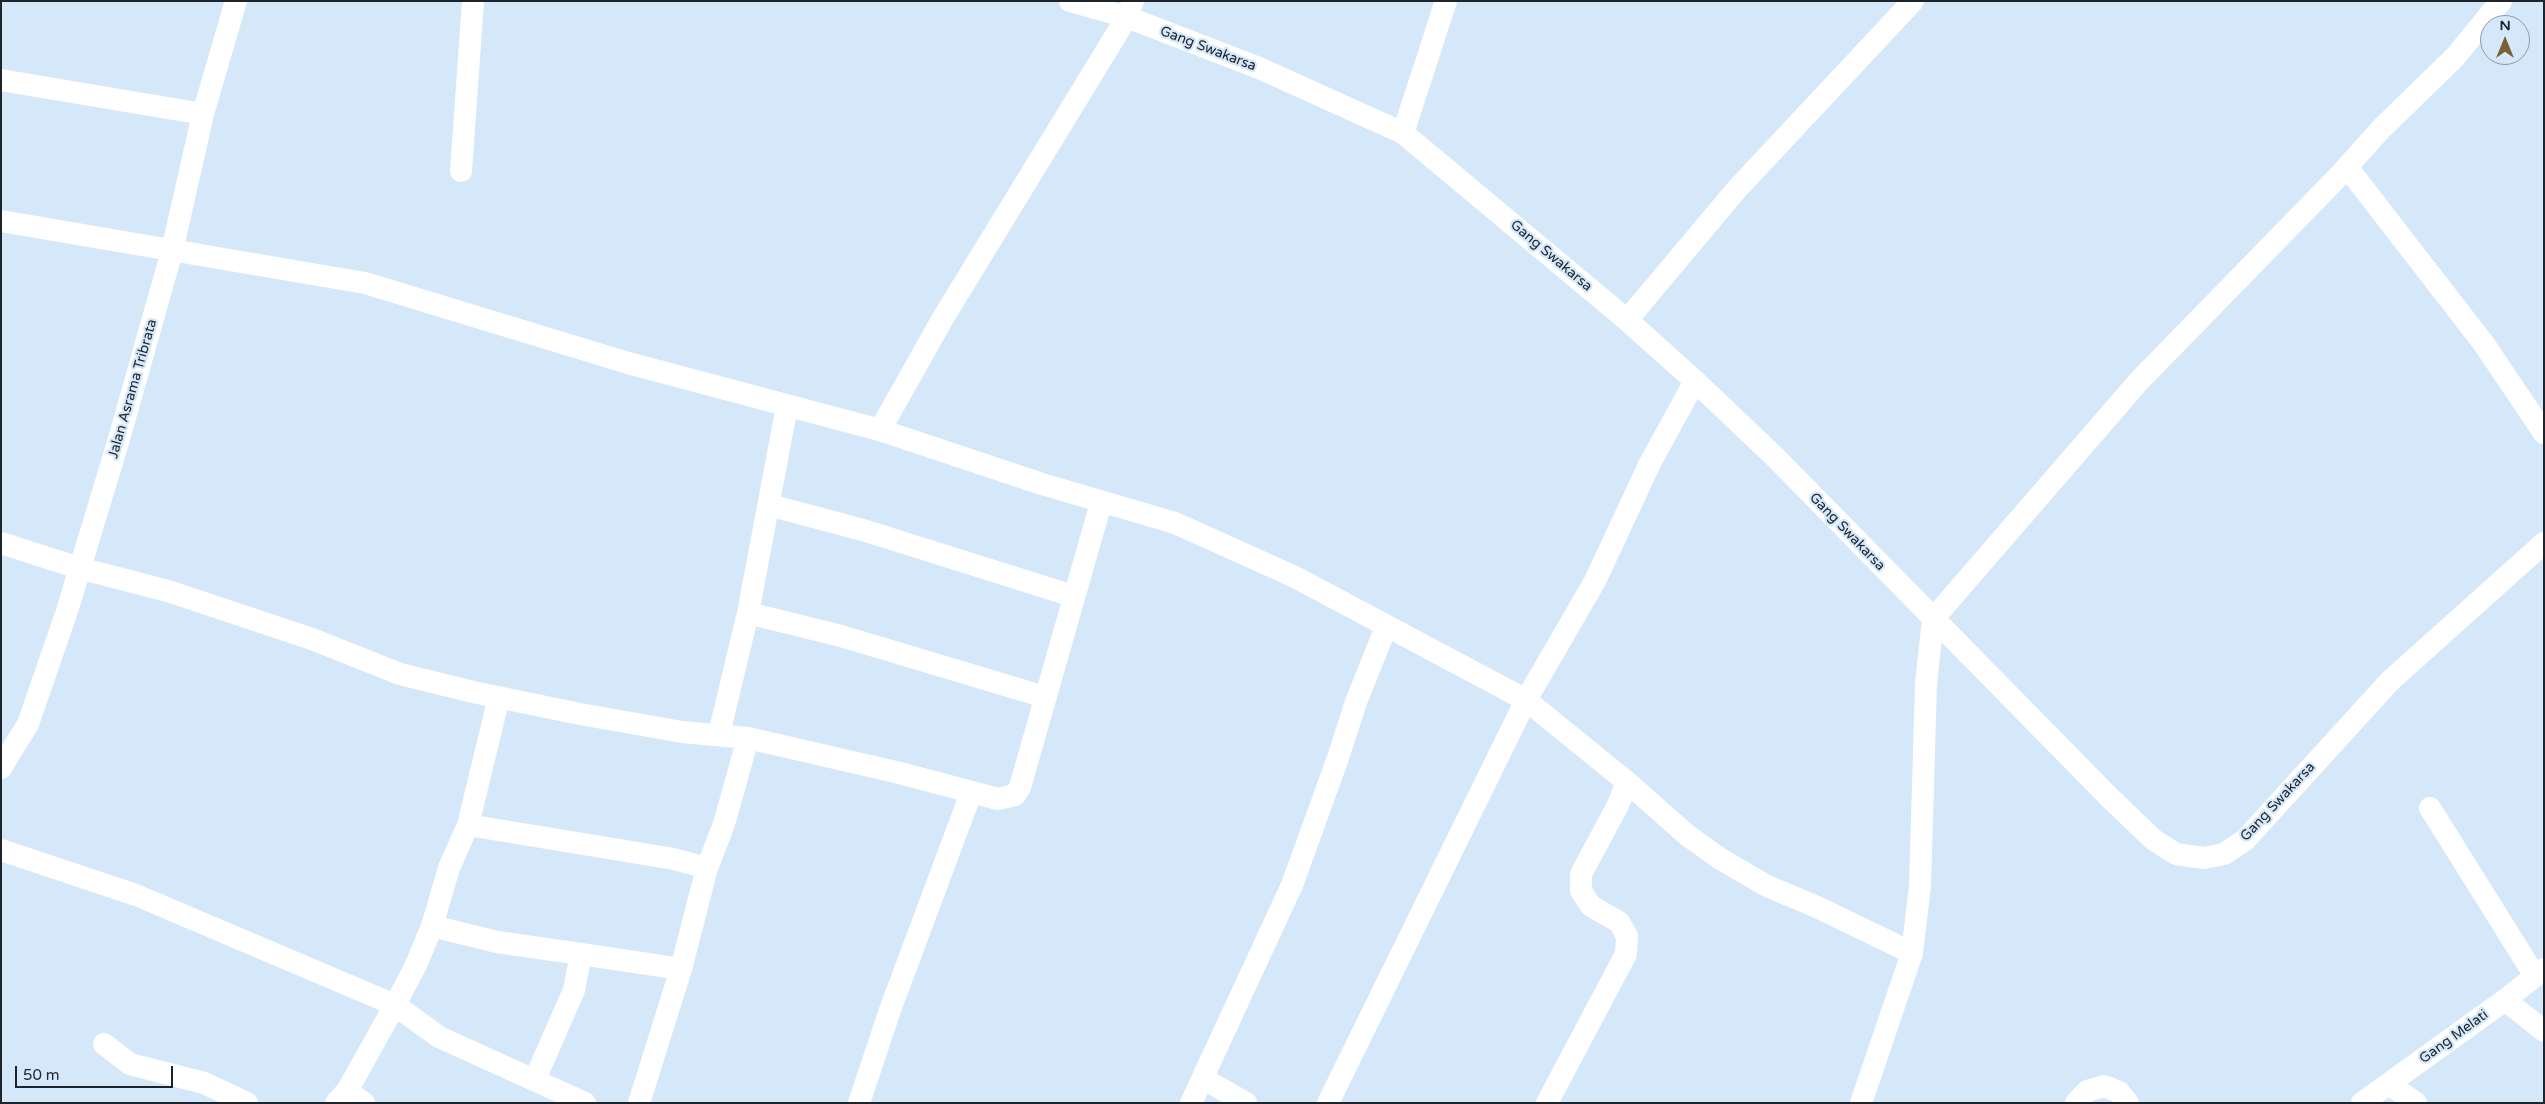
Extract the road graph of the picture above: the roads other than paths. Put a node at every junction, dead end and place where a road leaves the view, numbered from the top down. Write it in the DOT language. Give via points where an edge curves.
graph roads {
  1 [pos="236,1"];
  2 [pos="473,1"];
  3 [pos="1070,1"];
  4 [pos="1446,1"];
  5 [pos="1913,1"];
  6 [pos="2501,1"];
  7 [pos="1130,9"];
  8 [pos="1,80"];
  9 [pos="203,114"];
  10 [pos="1403,133"];
  11 [pos="2347,167"];
  12 [pos="461,172"];
  13 [pos="1,221"];
  14 [pos="172,251"];
  15 [pos="1627,320"];
  16 [pos="1695,381"];
  17 [pos="787,406"];
  18 [pos="880,430"];
  19 [pos="2544,432"];
  20 [pos="1101,502"];
  21 [pos="769,505"];
  22 [pos="1,543"];
  23 [pos="2544,543"];
  24 [pos="79,568"];
  25 [pos="1073,596"];
  26 [pos="748,613"];
  27 [pos="1932,619"];
  28 [pos="1386,627"];
  29 [pos="499,697"];
  30 [pos="1045,697"];
  31 [pos="1526,700"];
  32 [pos="719,734"];
  33 [pos="748,738"];
  34 [pos="1,768"];
  35 [pos="1627,782"];
  36 [pos="971,793"];
  37 [pos="2430,808"];
  38 [pos="468,825"];
  39 [pos="1,850"];
  40 [pos="706,868"];
  41 [pos="432,926"];
  42 [pos="1912,953"];
  43 [pos="581,954"];
  44 [pos="681,969"];
  45 [pos="2540,972"];
  46 [pos="2505,1000"];
  47 [pos="395,1005"];
  48 [pos="2544,1031"];
  49 [pos="104,1044"];
  50 [pos="535,1079"];
  51 [pos="1204,1079"];
  52 [pos="2389,1084"];
  53 [pos="349,1099"];
  54 [pos="247,1103"];
  55 [pos="585,1103"];
  56 [pos="639,1103"];
  57 [pos="860,1103"];
  58 [pos="1191,1103"];
  59 [pos="1246,1103"];
  60 [pos="1328,1103"];
  61 [pos="1547,1103"];
  62 [pos="1861,1103"];
  63 [pos="2076,1103"];
  64 [pos="2128,1103"];
  65 [pos="2362,1103"];
  66 [pos="2416,1103"];
  1 -- 9 [label="street, Jalan Asrama Tribrata"];
  2 -- 12 [label="street"];
  3 -- 7 [label="street, Gang Swakarsa"];
  4 -- 10 [label="street"];
  5 -- 15 [label="street" via="1737,189"];
  6 -- 11 [label="street" via="2455,57"];
  7 -- 10 [label="street, Gang Swakarsa"];
  7 -- 18 [label="street" via="943,318"];
  8 -- 9 [label="street"];
  9 -- 14 [label="street, Jalan Asrama Tribrata"];
  10 -- 15 [label="street, Gang Swakarsa"];
  11 -- 19 [label="street" via="2484,344"];
  11 -- 27 [label="street" via="2139,381"];
  13 -- 14 [label="street"];
  14 -- 17 [label="street" via="365,283 628,363"];
  14 -- 24 [label="street, Jalan Asrama Tribrata"];
  15 -- 16 [label="street, Gang Swakarsa"];
  16 -- 27 [label="street, Gang Swakarsa" via="1776,458"];
  16 -- 31 [label="street" via="1650,463 1595,581"];
  17 -- 18 [label="street"];
  17 -- 21 [label="street"];
  18 -- 20 [label="street"];
  20 -- 25 [label="street"];
  20 -- 28 [label="street" via="1175,523 1295,577"];
  21 -- 25 [label="street" via="863,530"];
  21 -- 26 [label="street"];
  22 -- 24 [label="street"];
  23 -- 27 [label="street, Gang Swakarsa" via="2390,681 2245,840 2224,854 2204,858 2176,854 2154,840"];
  24 -- 29 [label="street" via="168,591 294,633 400,674"];
  24 -- 34 [label="street, Jalan Asrama Tribrata" via="28,724"];
  25 -- 30 [label="street"];
  26 -- 30 [label="street" via="841,636"];
  26 -- 32 [label="street"];
  27 -- 42 [label="street" via="1926,684 1920,886"];
  28 -- 31 [label="street"];
  28 -- 51 [label="street" via="1356,702 1292,885"];
  29 -- 32 [label="street" via="682,732"];
  29 -- 38 [label="street"];
  30 -- 36 [label="street" via="1020,788 1015,795 998,799"];
  31 -- 35 [label="street"];
  31 -- 60 [label="street"];
  32 -- 33 [label="street"];
  33 -- 36 [label="street" via="900,772"];
  33 -- 40 [label="street" via="724,824"];
  35 -- 42 [label="street" via="1687,835 1719,858 1767,886"];
  35 -- 61 [label="street" via="1582,874 1582,891 1591,906 1618,922 1627,936 1626,954"];
  36 -- 57 [label="street" via="890,1010"];
  37 -- 45 [label="street"];
  38 -- 40 [label="street" via="674,859"];
  38 -- 41 [label="street" via="449,868"];
  39 -- 47 [label="street" via="136,895"];
  40 -- 44 [label="street"];
  41 -- 43 [label="street" via="497,942"];
  41 -- 47 [label="street"];
  42 -- 62 [label="street"];
  43 -- 44 [label="street"];
  43 -- 50 [label="street" via="574,990"];
  44 -- 56 [label="street"];
  45 -- 46 [label="street, Gang Melati"];
  46 -- 48 [label="street"];
  46 -- 52 [label="street, Gang Melati"];
  47 -- 50 [label="street" via="439,1037"];
  47 -- 53 [label="street"];
  49 -- 54 [label="street" via="130,1064 204,1084"];
  50 -- 55 [label="street"];
  51 -- 58 [label="street"];
  51 -- 59 [label="street"];
  52 -- 65 [label="street, Gang Melati"];
  52 -- 66 [label="street"];
  63 -- 64 [label="street" via="2086,1091 2104,1086 2119,1092"];
}
